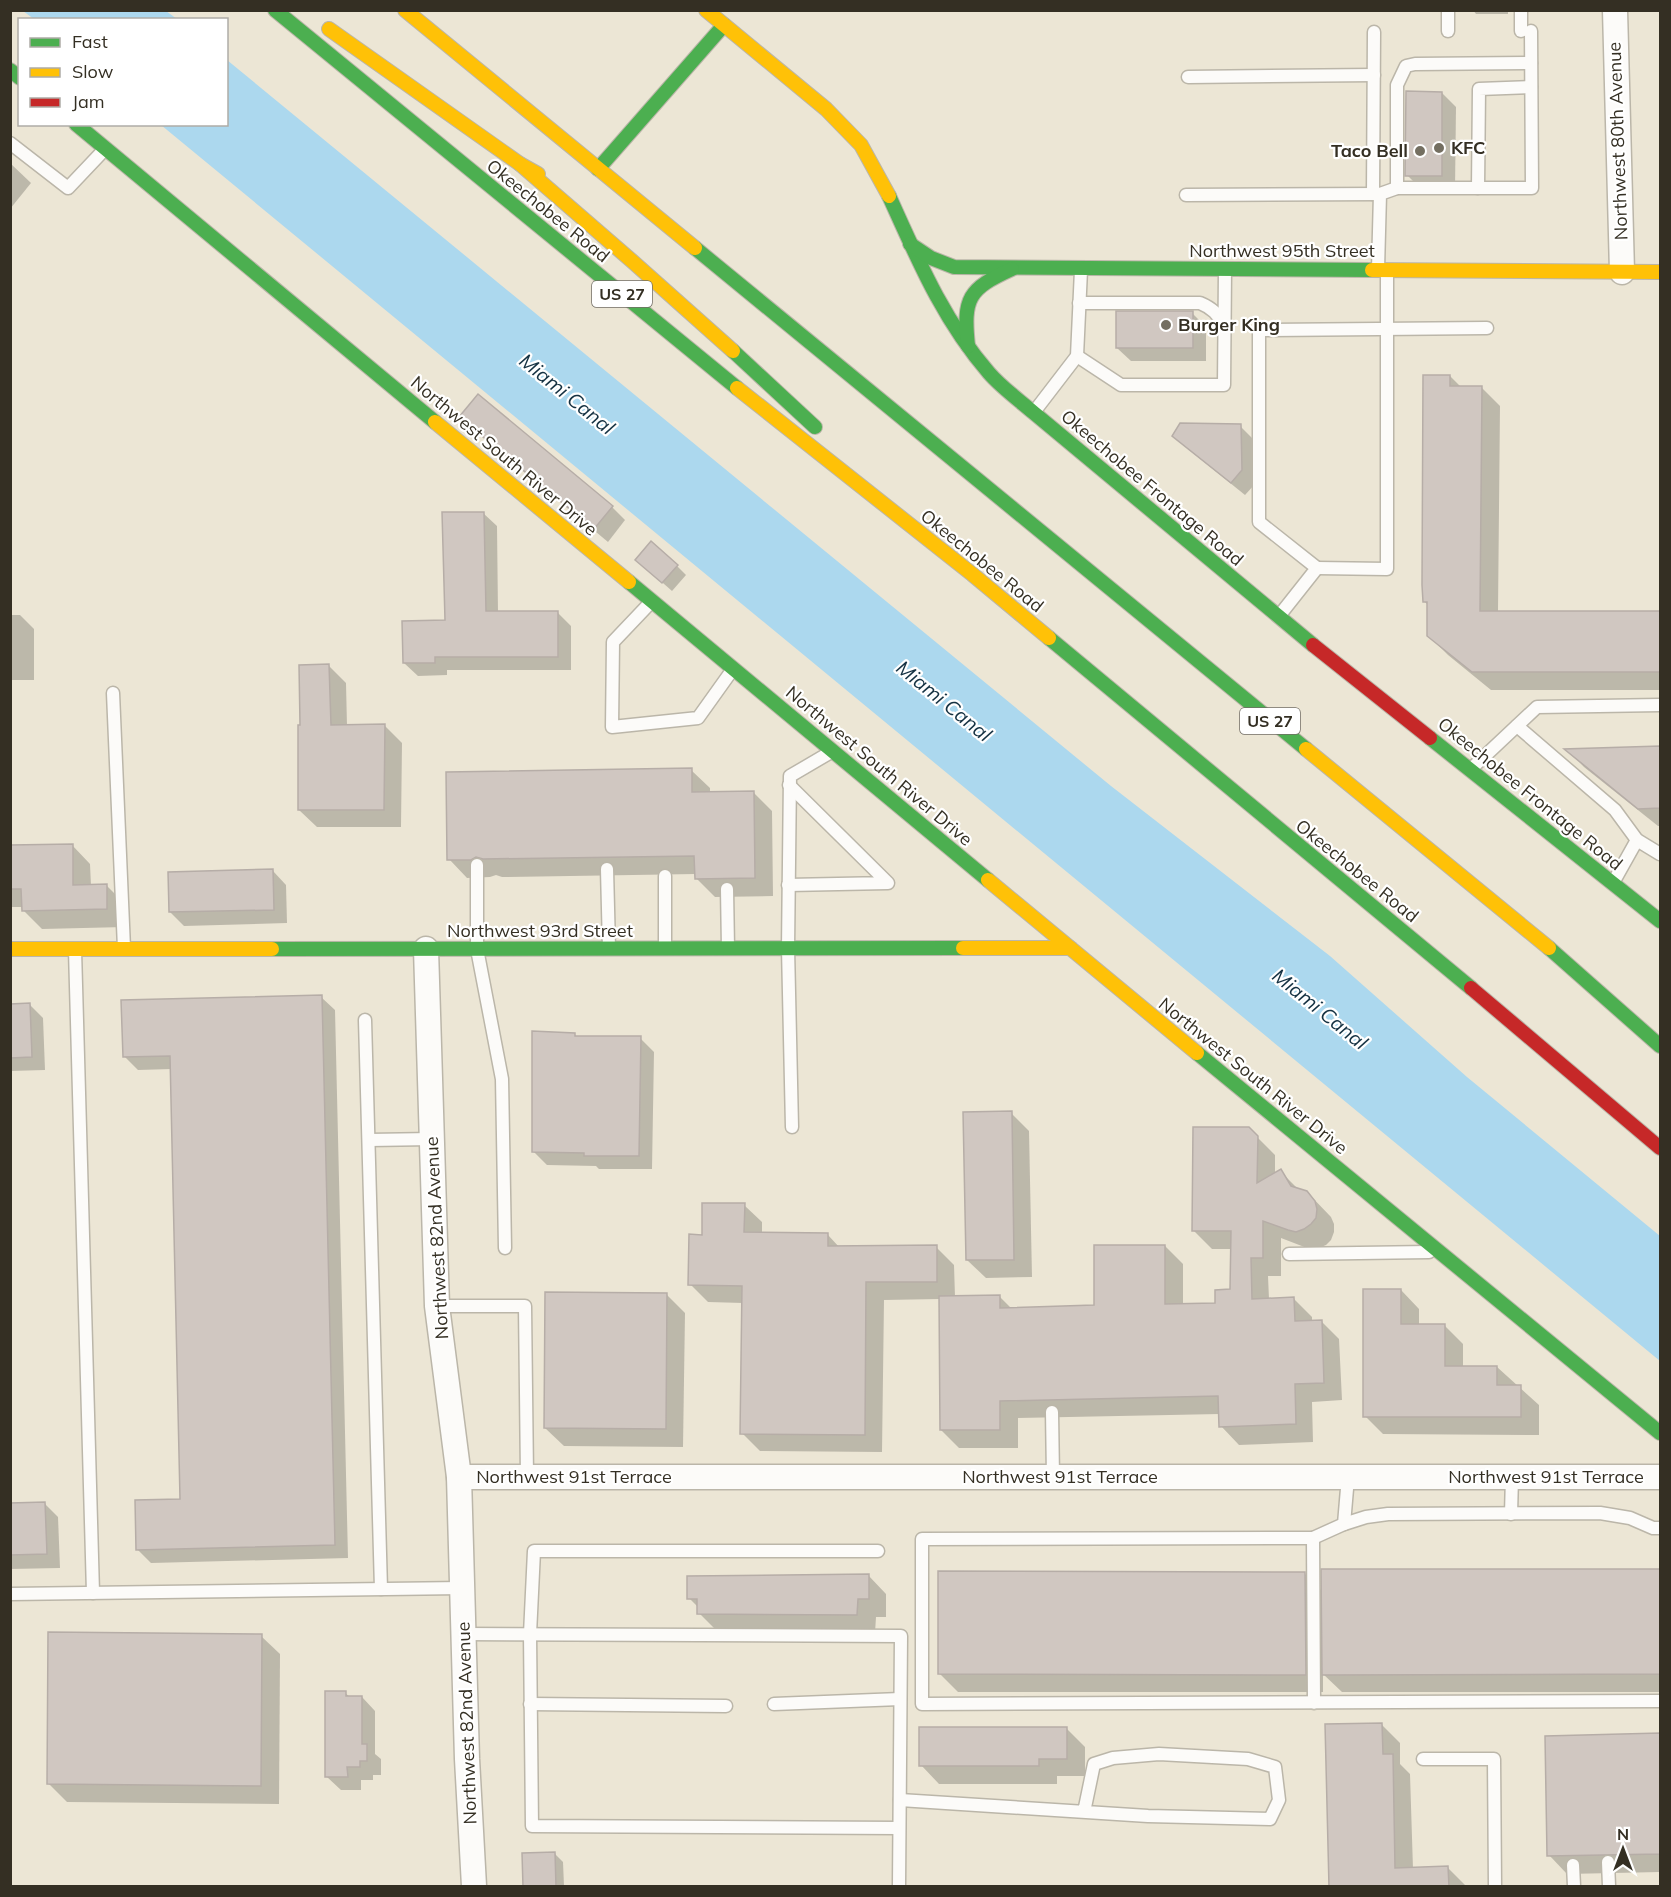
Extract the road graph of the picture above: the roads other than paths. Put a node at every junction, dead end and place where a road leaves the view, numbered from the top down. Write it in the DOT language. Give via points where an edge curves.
graph roads {
  1 [pos="275,10"];
  2 [pos="405,10"];
  3 [pos="706,10"];
  4 [pos="1448,10"];
  5 [pos="1521,10"];
  6 [pos="1615,10"];
  7 [pos="321,24"];
  8 [pos="724,26"];
  9 [pos="1374,32"];
  10 [pos="1448,32"];
  11 [pos="1531,63"];
  12 [pos="1374,75"];
  13 [pos="1188,77"];
  14 [pos="1532,87"];
  15 [pos="78,126"];
  16 [pos="10,143"];
  17 [pos="105,149"];
  18 [pos="520,164"];
  19 [pos="594,175"];
  20 [pos="558,178"];
  21 [pos="1397,188"];
  22 [pos="1478,188"];
  23 [pos="1376,194"];
  24 [pos="1186,195"];
  25 [pos="603,220"];
  26 [pos="910,244"];
  27 [pos="626,253"];
  28 [pos="1012,268"];
  29 [pos="1081,268"];
  30 [pos="1225,268"];
  31 [pos="1382,270"];
  32 [pos="1622,272"];
  33 [pos="1660,272"];
  34 [pos="1079,303"];
  35 [pos="1224,326"];
  36 [pos="1487,328"];
  37 [pos="1388,329"];
  38 [pos="968,346"];
  39 [pos="1077,356"];
  40 [pos="1034,413"];
  41 [pos="827,438"];
  42 [pos="853,462"];
  43 [pos="1317,568"];
  44 [pos="972,574"];
  45 [pos="651,602"];
  46 [pos="1279,617"];
  47 [pos="733,669"];
  48 [pos="113,693"];
  49 [pos="1660,705"];
  50 [pos="1517,726"];
  51 [pos="832,751"];
  52 [pos="1470,770"];
  53 [pos="789,785"];
  54 [pos="1637,840"];
  55 [pos="1660,854"];
  56 [pos="477,865"];
  57 [pos="607,868"];
  58 [pos="665,876"];
  59 [pos="1613,884"];
  60 [pos="788,885"];
  61 [pos="727,889"];
  62 [pos="1660,921"];
  63 [pos="788,948"];
  64 [pos="1070,948"];
  65 [pos="10,949"];
  66 [pos="75,949"];
  67 [pos="124,949"];
  68 [pos="426,949"];
  69 [pos="477,949"];
  70 [pos="609,949"];
  71 [pos="665,949"];
  72 [pos="728,949"];
  73 [pos="365,1020"];
  74 [pos="1660,1046"];
  75 [pos="792,1127"];
  76 [pos="432,1139"];
  77 [pos="369,1140"];
  78 [pos="1660,1148"];
  79 [pos="505,1248"];
  80 [pos="1439,1252"];
  81 [pos="1289,1254"];
  82 [pos="437,1306"];
  83 [pos="1052,1412"];
  84 [pos="1660,1433"];
  85 [pos="459,1477"];
  86 [pos="527,1477"];
  87 [pos="1053,1477"];
  88 [pos="1348,1477"];
  89 [pos="1512,1477"];
  90 [pos="1660,1477"];
  91 [pos="1511,1514"];
  92 [pos="1344,1524"];
  93 [pos="1660,1528"];
  94 [pos="1313,1538"];
  95 [pos="878,1551"];
  96 [pos="462,1588"];
  97 [pos="381,1589"];
  98 [pos="93,1593"];
  99 [pos="10,1594"];
  100 [pos="464,1634"];
  101 [pos="530,1634"];
  102 [pos="900,1699"];
  103 [pos="1660,1701"];
  104 [pos="1314,1703"];
  105 [pos="530,1704"];
  106 [pos="774,1704"];
  107 [pos="726,1706"];
  108 [pos="1423,1759"];
  109 [pos="900,1800"];
  110 [pos="1084,1812"];
  111 [pos="899,1828"];
  112 [pos="1608,1862"];
  113 [pos="1573,1865"];
  114 [pos="474,1887"];
  115 [pos="899,1887"];
  116 [pos="1495,1887"];
  117 [pos="1574,1887"];
  118 [pos="1609,1887"];
  1 -- 44 [label="main road, Okeechobee Road / US 27" via="777,421"];
  2 -- 19 [label="main road, US 27"];
  3 -- 8 [label="main road, Okeechobee Frontage Road"];
  4 -- 10 [label="lane"];
  5 -- 11 [label="lane"];
  6 -- 32 [label="street, Northwest 80th Avenue"];
  7 -- 18 [label="main road"];
  8 -- 19 [label="main road"];
  8 -- 26 [label="main road, Okeechobee Frontage Road" via="826,109 861,145"];
  9 -- 12 [label="lane"];
  11 -- 14 [label="lane"];
  11 -- 21 [label="lane" via="1406,66 1397,85"];
  12 -- 13 [label="lane"];
  12 -- 23 [label="lane"];
  14 -- 22 [label="lane" via="1479,89"];
  14 -- 22 [label="lane" via="1533,188"];
  15 -- 17 [label="main road, Northwest South River Drive"];
  16 -- 17 [label="lane" via="68,188"];
  17 -- 45 [label="main road, Northwest South River Drive"];
  18 -- 20 [label="main road" via="537,174"];
  18 -- 27 [label="main road"];
  19 -- 74 [label="main road, US 27" via="1548,947"];
  21 -- 22 [label="lane"];
  21 -- 23 [label="lane"];
  23 -- 24 [label="lane"];
  23 -- 31 [label="lane"];
  25 -- 27 [label="main road"];
  26 -- 28 [label="main road, Northwest 95th Street" via="924,255 954,267"];
  26 -- 38 [label="main road, Okeechobee Frontage Road" via="933,292"];
  27 -- 41 [label="main road"];
  28 -- 29 [label="main road, Northwest 95th Street"];
  28 -- 38 [label="main road" via="978,286 969,297 965,322"];
  29 -- 30 [label="main road, Northwest 95th Street"];
  29 -- 34 [label="lane"];
  30 -- 31 [label="main road, Northwest 95th Street"];
  30 -- 35 [label="lane"];
  31 -- 32 [label="main road, Northwest 95th Street"];
  31 -- 37 [label="lane"];
  32 -- 33 [label="main road, Northwest 95th Street"];
  34 -- 35 [label="lane" via="1200,303 1210,307"];
  34 -- 39 [label="lane"];
  35 -- 39 [label="lane" via="1224,385 1121,385"];
  36 -- 37 [label="lane"];
  37 -- 43 [label="lane" via="1387,569"];
  37 -- 43 [label="lane" via="1259,330 1259,522"];
  38 -- 40 [label="main road, Okeechobee Frontage Road" via="990,374"];
  39 -- 40 [label="lane"];
  40 -- 46 [label="main road, Okeechobee Frontage Road"];
  42 -- 44 [label="main road"];
  43 -- 46 [label="lane"];
  44 -- 78 [label="main road, Okeechobee Road / US 27"];
  45 -- 47 [label="main road, Northwest South River Drive"];
  45 -- 47 [label="lane" via="613,642 612,727 698,718"];
  46 -- 52 [label="main road, Okeechobee Frontage Road"];
  47 -- 51 [label="main road, Northwest South River Drive"];
  48 -- 67 [label="lane"];
  49 -- 50 [label="lane" via="1537,708"];
  50 -- 52 [label="lane"];
  50 -- 54 [label="lane" via="1615,810"];
  51 -- 53 [label="lane" via="790,776"];
  51 -- 64 [label="main road, Northwest South River Drive"];
  52 -- 59 [label="main road, Okeechobee Frontage Road"];
  53 -- 60 [label="lane"];
  53 -- 60 [label="lane" via="888,883"];
  54 -- 55 [label="lane"];
  54 -- 59 [label="lane"];
  56 -- 69 [label="lane"];
  57 -- 70 [label="lane"];
  58 -- 71 [label="lane"];
  59 -- 62 [label="main road, Okeechobee Frontage Road"];
  60 -- 63 [label="lane"];
  61 -- 72 [label="lane"];
  63 -- 64 [label="main road, Northwest 93rd Street"];
  63 -- 72 [label="main road, Northwest 93rd Street"];
  63 -- 75 [label="lane"];
  64 -- 80 [label="main road, Northwest South River Drive"];
  65 -- 66 [label="main road, Northwest 93rd Street"];
  66 -- 67 [label="main road, Northwest 93rd Street"];
  66 -- 98 [label="lane"];
  67 -- 68 [label="main road, Northwest 93rd Street"];
  68 -- 69 [label="main road, Northwest 93rd Street"];
  68 -- 76 [label="street, Northwest 82nd Avenue"];
  69 -- 70 [label="main road, Northwest 93rd Street"];
  69 -- 79 [label="lane" via="502,1079"];
  70 -- 71 [label="main road, Northwest 93rd Street"];
  71 -- 72 [label="main road, Northwest 93rd Street"];
  73 -- 77 [label="lane"];
  76 -- 77 [label="lane"];
  76 -- 82 [label="street, Northwest 82nd Avenue"];
  77 -- 97 [label="lane"];
  80 -- 81 [label="lane"];
  80 -- 84 [label="main road, Northwest South River Drive"];
  82 -- 85 [label="street, Northwest 82nd Avenue"];
  82 -- 86 [label="lane" via="525,1306"];
  83 -- 87 [label="lane"];
  85 -- 86 [label="street, Northwest 91st Terrace"];
  85 -- 96 [label="street, Northwest 82nd Avenue"];
  86 -- 87 [label="street, Northwest 91st Terrace"];
  87 -- 88 [label="street, Northwest 91st Terrace"];
  88 -- 89 [label="street, Northwest 91st Terrace"];
  88 -- 92 [label="lane"];
  89 -- 90 [label="street, Northwest 91st Terrace"];
  89 -- 91 [label="lane"];
  91 -- 92 [label="lane" via="1388,1514"];
  91 -- 93 [label="lane" via="1600,1513"];
  92 -- 94 [label="lane"];
  94 -- 104 [label="lane"];
  94 -- 104 [label="lane" via="922,1539 922,1704"];
  95 -- 101 [label="lane" via="534,1551"];
  96 -- 97 [label="lane"];
  96 -- 100 [label="street, Northwest 82nd Avenue"];
  97 -- 98 [label="lane"];
  98 -- 99 [label="lane"];
  100 -- 101 [label="lane"];
  100 -- 114 [label="street, Northwest 82nd Avenue"];
  101 -- 102 [label="lane" via="901,1636"];
  101 -- 105 [label="lane"];
  102 -- 106 [label="lane"];
  102 -- 109 [label="lane"];
  103 -- 104 [label="lane"];
  105 -- 107 [label="lane"];
  105 -- 111 [label="lane" via="532,1826"];
  108 -- 116 [label="lane" via="1494,1759"];
  109 -- 110 [label="lane"];
  109 -- 111 [label="lane"];
  110 -- 110 [label="lane" via="1270,1819 1279,1800 1275,1767 1248,1759 1170,1755 1113,1758 1094,1764"];
  111 -- 115 [label="lane"];
  112 -- 118 [label="lane"];
  113 -- 117 [label="lane"];
}
